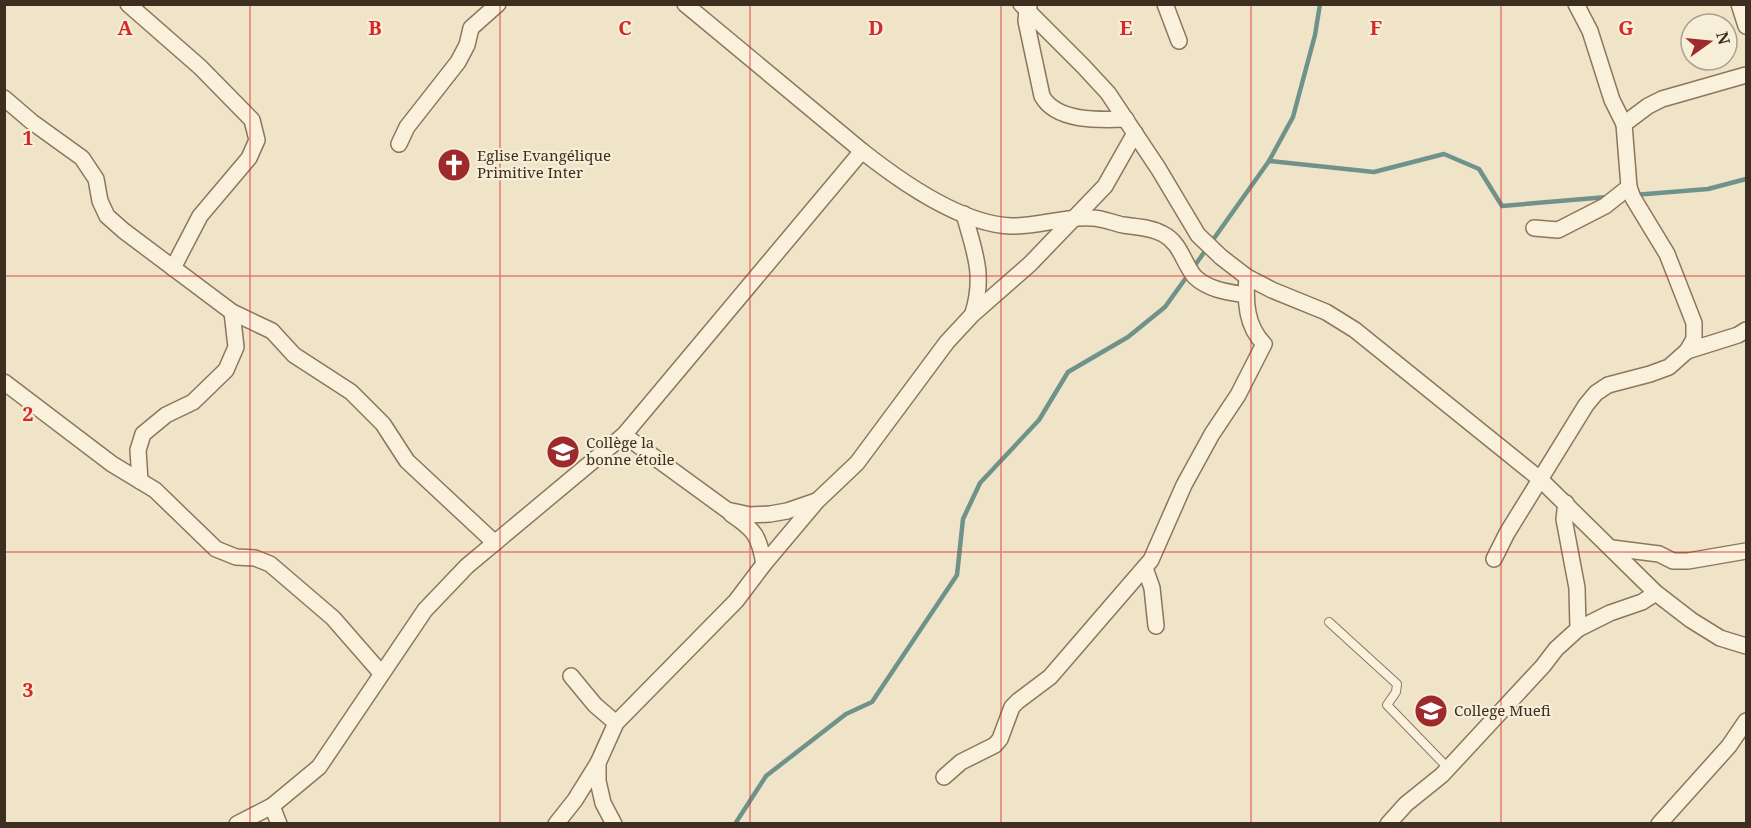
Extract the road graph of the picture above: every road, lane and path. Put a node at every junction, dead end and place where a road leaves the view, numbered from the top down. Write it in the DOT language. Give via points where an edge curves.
graph roads {
  1 [pos="128,4"];
  2 [pos="498,4"];
  3 [pos="1165,4"];
  4 [pos="1576,4"];
  5 [pos="1739,4"];
  6 [pos="687,5"];
  7 [pos="1026,6"];
  8 [pos="1746,26"];
  9 [pos="1179,41"];
  10 [pos="1746,75"];
  11 [pos="4,98"];
  12 [pos="1126,119"];
  13 [pos="1624,124"];
  14 [pos="1135,133"];
  15 [pos="399,144"];
  16 [pos="862,151"];
  17 [pos="1629,186"];
  18 [pos="964,214"];
  19 [pos="1073,218"];
  20 [pos="1534,228"];
  21 [pos="173,268"];
  22 [pos="1247,276"];
  23 [pos="1246,295"];
  24 [pos="232,312"];
  25 [pos="973,314"];
  26 [pos="1746,330"];
  27 [pos="1687,351"];
  28 [pos="4,382"];
  29 [pos="624,435"];
  30 [pos="1541,480"];
  31 [pos="140,481"];
  32 [pos="817,501"];
  33 [pos="1566,503"];
  34 [pos="727,510"];
  35 [pos="495,543"];
  36 [pos="1612,548"];
  37 [pos="1746,551"];
  38 [pos="1494,559"];
  39 [pos="764,564"];
  40 [pos="1144,568"];
  41 [pos="1656,593"];
  42 [pos="1329,622"];
  43 [pos="1156,626"];
  44 [pos="1578,629"];
  45 [pos="1746,646"];
  46 [pos="381,673"];
  47 [pos="571,676"];
  48 [pos="1746,721"];
  49 [pos="616,723"];
  50 [pos="598,763"];
  51 [pos="1448,768"];
  52 [pos="944,777"];
  53 [pos="272,806"];
  54 [pos="237,824"];
  55 [pos="279,824"];
  56 [pos="556,824"];
  57 [pos="614,824"];
  58 [pos="1388,824"];
  59 [pos="1659,824"];
  1 -- 21 [label="street" via="200,67 252,120 257,140 249,158 200,216"];
  2 -- 15 [label="street" via="471,28 458,62 407,127"];
  3 -- 9 [label="street"];
  4 -- 13 [label="street"];
  5 -- 8 [label="street"];
  6 -- 16 [label="street"];
  7 -- 12 [label="street" via="1108,93"];
  7 -- 12 [label="street" via="1029,36 1047,104 1085,119"];
  10 -- 13 [label="street" via="1662,99"];
  11 -- 21 [label="street" via="82,158 96,179 107,216"];
  12 -- 14 [label="street"];
  13 -- 17 [label="street"];
  14 -- 19 [label="street" via="1105,186"];
  14 -- 22 [label="street" via="1198,235"];
  16 -- 18 [label="street" via="914,189"];
  16 -- 29 [label="street"];
  17 -- 20 [label="street" via="1605,206 1558,230"];
  17 -- 27 [label="street" via="1667,254 1694,323 1694,339"];
  18 -- 19 [label="street" via="1010,226"];
  18 -- 25 [label="street" via="980,279"];
  19 -- 23 [label="street" via="1094,218 1163,234 1174,242 1195,276 1206,285"];
  19 -- 25 [label="street" via="1030,264"];
  21 -- 24 [label="street"];
  22 -- 23 [label="street"];
  22 -- 30 [label="street" via="1326,312 1355,330"];
  23 -- 40 [label="street" via="1251,328 1264,345 1212,434 1155,553"];
  24 -- 31 [label="street" via="236,347 226,370 193,402 166,415 143,434 138,450"];
  24 -- 35 [label="street" via="272,331 294,355 351,392 383,424 407,461"];
  25 -- 32 [label="street" via="947,342 857,463"];
  26 -- 27 [label="street"];
  27 -- 30 [label="street" via="1669,367 1608,385 1596,393"];
  28 -- 31 [label="street"];
  29 -- 34 [label="street"];
  29 -- 35 [label="street"];
  30 -- 33 [label="street"];
  30 -- 38 [label="street"];
  31 -- 46 [label="street" via="216,549 270,564 333,618"];
  32 -- 34 [label="street" via="770,514"];
  32 -- 39 [label="street"];
  33 -- 36 [label="street"];
  33 -- 44 [label="street" via="1564,519 1577,588"];
  34 -- 39 [label="street" via="752,529 760,542"];
  35 -- 46 [label="street" via="425,610"];
  36 -- 37 [label="street" via="1659,554 1673,561"];
  36 -- 41 [label="street"];
  39 -- 49 [label="street" via="736,601"];
  40 -- 43 [label="street" via="1152,588"];
  40 -- 52 [label="street" via="1050,676 1012,707 995,745 961,762"];
  41 -- 44 [label="street"];
  41 -- 45 [label="street" via="1720,638"];
  42 -- 51 [label="lane" via="1396,684 1396,692 1387,705"];
  44 -- 51 [label="street"];
  46 -- 53 [label="street" via="319,766"];
  47 -- 49 [label="street"];
  48 -- 59 [label="street" via="1729,746"];
  49 -- 50 [label="street"];
  50 -- 56 [label="street"];
  50 -- 57 [label="street" via="603,803"];
  51 -- 58 [label="street"];
  53 -- 54 [label="street"];
  53 -- 55 [label="street"];
}
